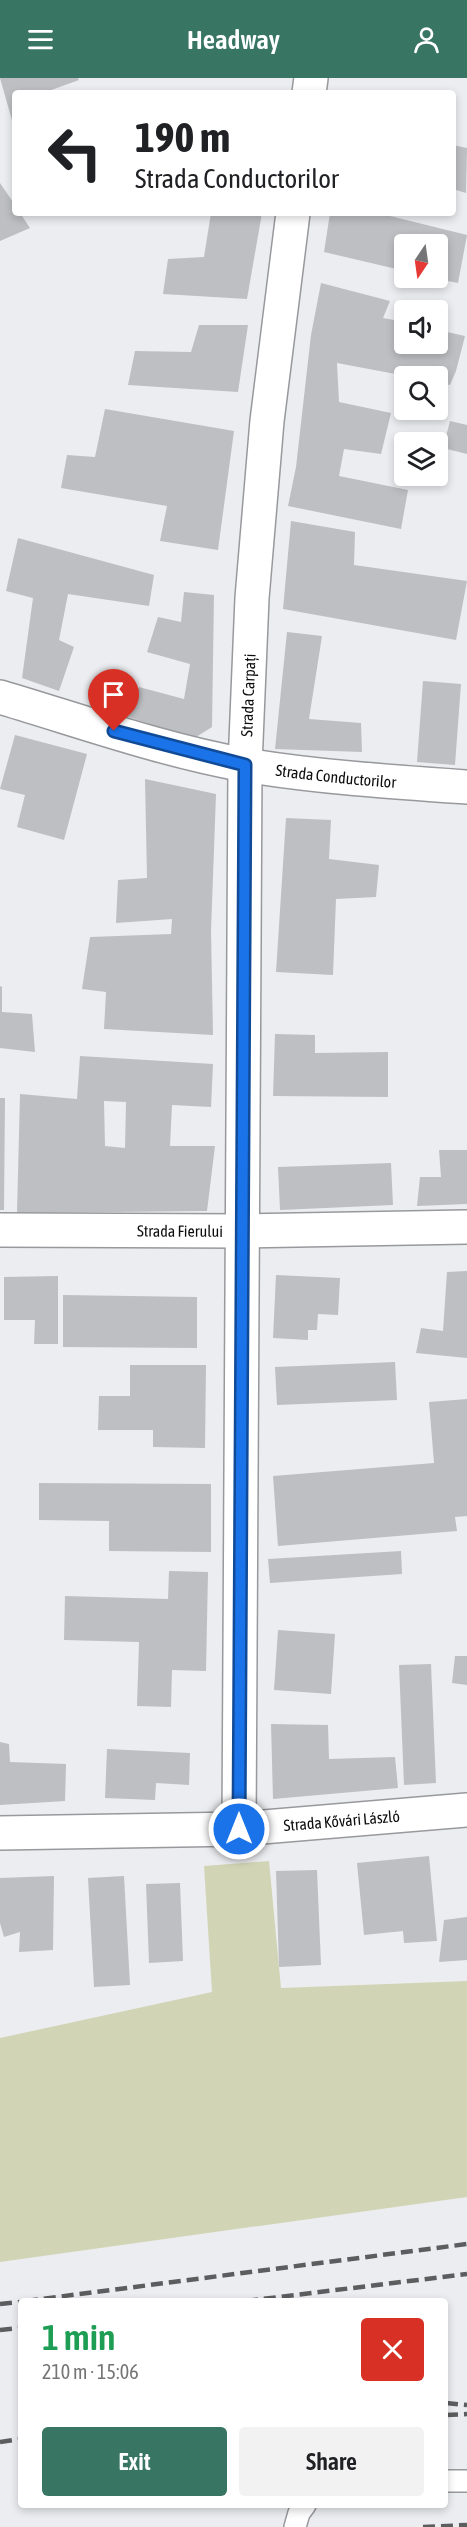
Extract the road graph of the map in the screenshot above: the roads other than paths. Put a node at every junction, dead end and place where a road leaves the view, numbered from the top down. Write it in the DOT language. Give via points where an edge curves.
graph roads {
  1 [pos="293,216"];
  2 [pos="0,697"];
  3 [pos="245,765"];
  4 [pos="467,787"];
  5 [pos="467,1227"];
  6 [pos="0,1230"];
  7 [pos="243,1231"];
  8 [pos="467,1810"];
  9 [pos="239,1829"];
  10 [pos="0,1833"];
  11 [pos="448,2481"];
  12 [pos="467,2481"];
  13 [pos="302,2508"];
  14 [pos="295,2527"];
  1 -- 3 [label="street, Strada Carpați" via="267,421 252,598"];
  2 -- 3 [label="street, Strada Conductorilor"];
  3 -- 4 [label="street, Strada Conductorilor"];
  3 -- 7 [label="street, Strada Carpați"];
  5 -- 7 [label="street, Strada Fierului"];
  6 -- 7 [label="street, Strada Fierului"];
  7 -- 9 [label="street, Strada Carpați"];
  8 -- 9 [label="street, Strada Kővári László"];
  9 -- 10 [label="street, Strada Kővári László"];
  11 -- 12 [label="lane"];
  13 -- 14 [label="lane"];
}
